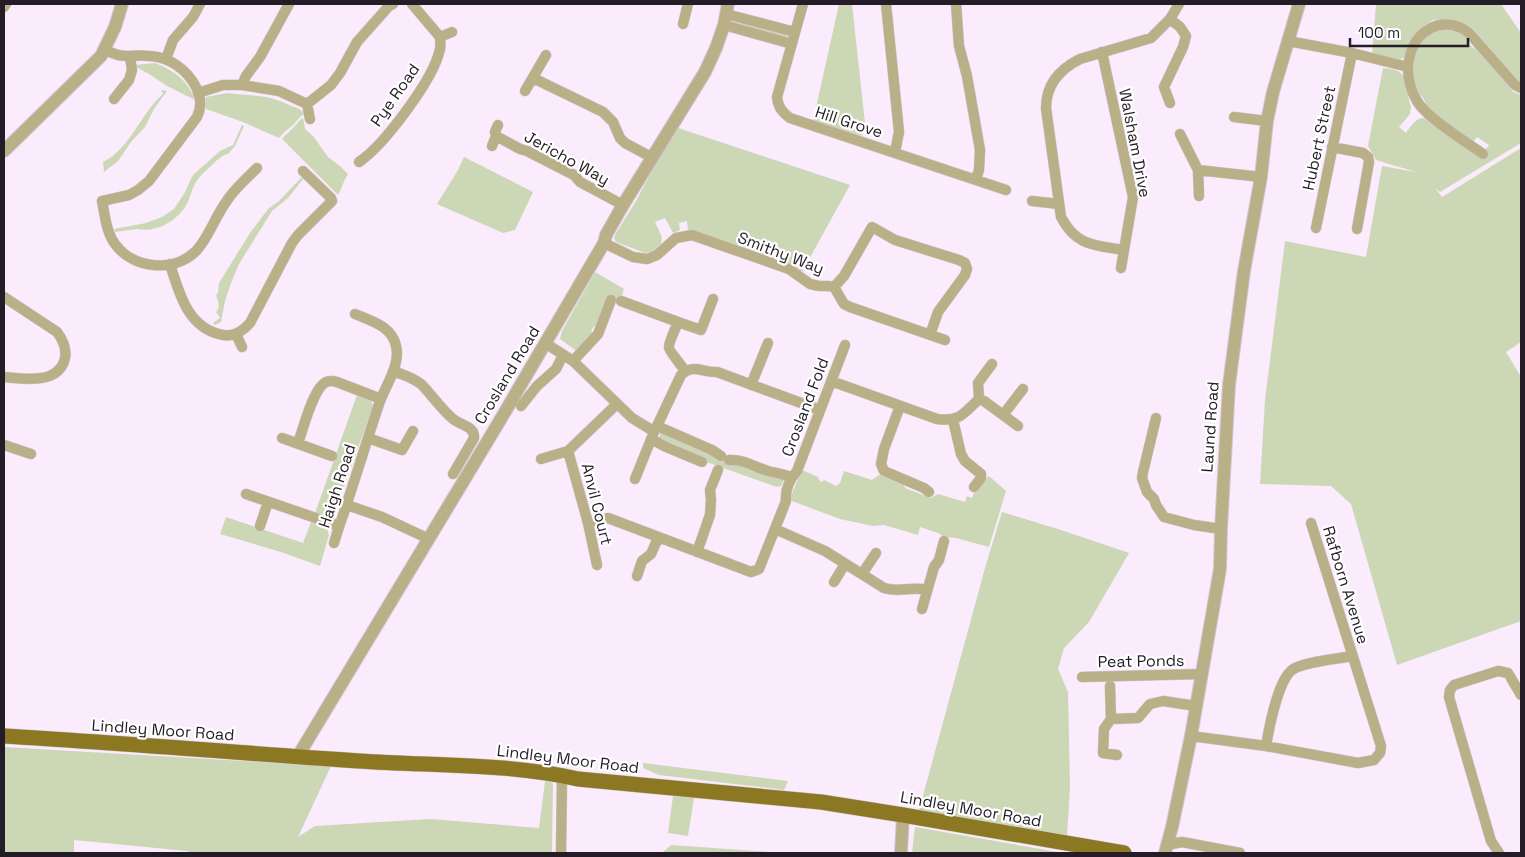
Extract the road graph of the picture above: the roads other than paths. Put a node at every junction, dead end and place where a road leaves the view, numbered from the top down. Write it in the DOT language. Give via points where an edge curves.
graph roads {
  1 [pos="6,4"];
  2 [pos="122,4"];
  3 [pos="200,4"];
  4 [pos="289,4"];
  5 [pos="393,4"];
  6 [pos="412,4"];
  7 [pos="688,4"];
  8 [pos="803,4"];
  9 [pos="886,4"];
  10 [pos="956,4"];
  11 [pos="1179,4"];
  12 [pos="1299,4"];
  13 [pos="4,7"];
  14 [pos="726,14"];
  15 [pos="1170,18"];
  16 [pos="683,24"];
  17 [pos="452,32"];
  18 [pos="795,32"];
  19 [pos="440,38"];
  20 [pos="1288,41"];
  21 [pos="792,44"];
  22 [pos="105,50"];
  23 [pos="1102,52"];
  24 [pos="1352,53"];
  25 [pos="546,55"];
  26 [pos="130,57"];
  27 [pos="166,59"];
  28 [pos="1408,67"];
  29 [pos="533,78"];
  30 [pos="242,85"];
  31 [pos="1521,88"];
  32 [pos="525,91"];
  33 [pos="198,92"];
  34 [pos="114,99"];
  35 [pos="1170,103"];
  36 [pos="307,104"];
  37 [pos="1234,117"];
  38 [pos="310,119"];
  39 [pos="1267,121"];
  40 [pos="498,125"];
  41 [pos="1180,134"];
  42 [pos="496,136"];
  43 [pos="492,146"];
  44 [pos="1332,147"];
  45 [pos="4,151"];
  46 [pos="895,152"];
  47 [pos="1483,154"];
  48 [pos="653,158"];
  49 [pos="359,162"];
  50 [pos="256,168"];
  51 [pos="303,170"];
  52 [pos="1198,170"];
  53 [pos="1262,177"];
  54 [pos="976,179"];
  55 [pos="1006,190"];
  56 [pos="1199,196"];
  57 [pos="1032,201"];
  58 [pos="1059,204"];
  59 [pos="623,206"];
  60 [pos="1316,228"];
  61 [pos="1357,229"];
  62 [pos="604,243"];
  63 [pos="1124,250"];
  64 [pos="170,264"];
  65 [pos="1121,268"];
  66 [pos="834,287"];
  67 [pos="4,297"];
  68 [pos="713,298"];
  69 [pos="355,314"];
  70 [pos="678,322"];
  71 [pos="236,334"];
  72 [pos="930,335"];
  73 [pos="945,340"];
  74 [pos="545,343"];
  75 [pos="768,343"];
  76 [pos="844,345"];
  77 [pos="242,347"];
  78 [pos="563,355"];
  79 [pos="573,361"];
  80 [pos="992,364"];
  81 [pos="393,370"];
  82 [pos="685,371"];
  83 [pos="4,377"];
  84 [pos="831,381"];
  85 [pos="751,385"];
  86 [pos="1023,388"];
  87 [pos="381,399"];
  88 [pos="979,399"];
  89 [pos="617,404"];
  90 [pos="521,406"];
  91 [pos="900,406"];
  92 [pos="820,410"];
  93 [pos="1003,415"];
  94 [pos="1156,418"];
  95 [pos="953,420"];
  96 [pos="1018,426"];
  97 [pos="413,431"];
  98 [pos="654,431"];
  99 [pos="282,438"];
  100 [pos="368,438"];
  101 [pos="298,443"];
  102 [pos="4,445"];
  103 [pos="568,451"];
  104 [pos="31,454"];
  105 [pos="332,456"];
  106 [pos="541,459"];
  107 [pos="702,462"];
  108 [pos="718,470"];
  109 [pos="453,474"];
  110 [pos="792,477"];
  111 [pos="635,479"];
  112 [pos="974,487"];
  113 [pos="930,492"];
  114 [pos="246,494"];
  115 [pos="268,502"];
  116 [pos="347,505"];
  117 [pos="1311,523"];
  118 [pos="588,524"];
  119 [pos="260,526"];
  120 [pos="339,526"];
  121 [pos="775,529"];
  122 [pos="1221,530"];
  123 [pos="658,538"];
  124 [pos="429,539"];
  125 [pos="944,541"];
  126 [pos="334,543"];
  127 [pos="697,552"];
  128 [pos="876,553"];
  129 [pos="845,564"];
  130 [pos="597,565"];
  131 [pos="862,574"];
  132 [pos="637,576"];
  133 [pos="834,582"];
  134 [pos="927,590"];
  135 [pos="922,609"];
  136 [pos="1352,656"];
  137 [pos="1201,674"];
  138 [pos="1082,677"];
  139 [pos="1110,686"];
  140 [pos="1521,695"];
  141 [pos="1196,706"];
  142 [pos="1111,719"];
  143 [pos="4,736"];
  144 [pos="1191,736"];
  145 [pos="1266,746"];
  146 [pos="1118,755"];
  147 [pos="298,756"];
  148 [pos="562,776"];
  149 [pos="903,814"];
  150 [pos="1166,849"];
  151 [pos="561,853"];
  152 [pos="901,853"];
  153 [pos="1124,853"];
  154 [pos="1240,853"];
  155 [pos="1500,853"];
  1 -- 13 [label="street"];
  2 -- 22 [label="street"];
  3 -- 27 [label="street" via="173,40"];
  4 -- 30 [label="street"];
  5 -- 36 [label="street" via="357,42 330,85"];
  6 -- 19 [label="street"];
  7 -- 16 [label="street"];
  8 -- 18 [label="street, Hill Grove"];
  9 -- 46 [label="street" via="899,132"];
  10 -- 54 [label="street" via="959,46 968,76 980,150"];
  11 -- 15 [label="street"];
  12 -- 20 [label="street, Laund Road"];
  14 -- 18 [label="street"];
  14 -- 21 [label="street"];
  14 -- 48 [label="street, Crosland Road" via="705,72"];
  15 -- 23 [label="street" via="1151,38"];
  15 -- 35 [label="street" via="1186,36 1164,87"];
  17 -- 19 [label="street"];
  18 -- 21 [label="street, Hill Grove"];
  19 -- 49 [label="street, Pye Road" via="440,49 421,89 397,122"];
  20 -- 24 [label="street"];
  20 -- 39 [label="street, Laund Road"];
  21 -- 46 [label="street, Hill Grove" via="776,97 782,112 798,121"];
  22 -- 26 [label="street"];
  22 -- 45 [label="street"];
  23 -- 58 [label="street" via="1080,59 1061,71 1046,98"];
  23 -- 63 [label="street, Walsham Drive" via="1134,197"];
  24 -- 28 [label="street"];
  24 -- 44 [label="street, Hubert Street"];
  25 -- 29 [label="street"];
  26 -- 27 [label="street"];
  26 -- 34 [label="street" via="132,70"];
  27 -- 33 [label="street" via="186,73"];
  28 -- 31 [label="street" via="1420,35 1429,28 1449,24 1469,33 1507,78"];
  28 -- 47 [label="street" via="1412,91 1422,110"];
  29 -- 32 [label="street"];
  29 -- 48 [label="street" via="603,112 625,143"];
  30 -- 33 [label="street" via="223,85"];
  30 -- 36 [label="street" via="279,91"];
  33 -- 64 [label="street" via="201,106 197,116 149,181 129,195 102,200 109,234 125,255 140,263"];
  36 -- 38 [label="street"];
  37 -- 39 [label="street"];
  39 -- 53 [label="street, Laund Road"];
  40 -- 42 [label="street"];
  41 -- 52 [label="street"];
  42 -- 43 [label="street"];
  42 -- 59 [label="street, Jericho Way" via="574,175 580,182"];
  44 -- 60 [label="street, Hubert Street"];
  44 -- 61 [label="street" via="1363,153 1368,157"];
  46 -- 54 [label="street, Hill Grove"];
  48 -- 59 [label="street, Crosland Road"];
  50 -- 64 [label="street" via="226,202 196,250"];
  51 -- 71 [label="street" via="332,201 292,243 250,323"];
  52 -- 53 [label="street"];
  52 -- 56 [label="street"];
  53 -- 122 [label="street, Laund Road" via="1244,271 1229,385"];
  54 -- 55 [label="street, Hill Grove"];
  57 -- 58 [label="street"];
  58 -- 63 [label="street" via="1061,216 1074,236 1092,245"];
  59 -- 62 [label="street, Crosland Road"];
  62 -- 66 [label="street, Smithy Way" via="633,257 647,259 657,255 676,238 692,235 789,269 810,284"];
  62 -- 74 [label="street, Crosland Road"];
  63 -- 65 [label="street, Walsham Drive"];
  64 -- 71 [label="street" via="180,294 195,320 215,334"];
  66 -- 72 [label="street, Smithy Way" via="844,304"];
  66 -- 72 [label="street" via="844,276 872,227 895,240 960,260 965,263 965,275 938,312"];
  67 -- 83 [label="street" via="57,332 65,349 62,365 50,376 26,380"];
  68 -- 70 [label="street" via="701,330"];
  69 -- 81 [label="street, Haigh Road" via="380,324 390,333 396,345"];
  70 -- 79 [label="street" via="616,301 598,334"];
  70 -- 82 [label="street" via="668,346"];
  71 -- 77 [label="street"];
  72 -- 73 [label="street, Smithy Way"];
  74 -- 78 [label="street"];
  74 -- 124 [label="street, Crosland Road"];
  75 -- 85 [label="street"];
  76 -- 84 [label="street, Crosland Fold"];
  78 -- 79 [label="street"];
  78 -- 90 [label="street" via="556,368"];
  79 -- 89 [label="street"];
  80 -- 88 [label="street" via="978,383"];
  81 -- 87 [label="street, Haigh Road"];
  81 -- 109 [label="street" via="420,384 453,419 474,434"];
  82 -- 85 [label="street" via="717,372"];
  82 -- 98 [label="street"];
  84 -- 91 [label="street"];
  84 -- 92 [label="street, Crosland Fold"];
  85 -- 92 [label="street"];
  86 -- 93 [label="street"];
  87 -- 100 [label="street, Haigh Road"];
  87 -- 101 [label="street" via="337,382 325,382 314,399"];
  88 -- 93 [label="street"];
  88 -- 95 [label="street"];
  89 -- 98 [label="street"];
  89 -- 103 [label="street, Anvil Court"];
  91 -- 95 [label="street" via="937,419"];
  91 -- 113 [label="street" via="881,464 884,471"];
  92 -- 110 [label="street, Crosland Fold"];
  93 -- 96 [label="street"];
  94 -- 122 [label="street" via="1142,478 1147,492 1164,517"];
  95 -- 112 [label="street" via="961,454 981,474"];
  97 -- 100 [label="street, Haigh Road" via="402,450"];
  98 -- 107 [label="street" via="666,447"];
  98 -- 110 [label="street, Crosland Fold" via="712,450 725,458 738,459"];
  98 -- 111 [label="street"];
  99 -- 101 [label="street"];
  100 -- 116 [label="street, Haigh Road"];
  101 -- 105 [label="street"];
  102 -- 104 [label="street"];
  103 -- 106 [label="street, Anvil Court"];
  103 -- 118 [label="street, Anvil Court"];
  108 -- 127 [label="street" via="710,490 710,516"];
  110 -- 121 [label="street, Crosland Fold"];
  114 -- 115 [label="street"];
  115 -- 119 [label="street"];
  115 -- 120 [label="street"];
  116 -- 120 [label="street, Haigh Road"];
  116 -- 124 [label="street"];
  117 -- 136 [label="street, Rafborn Avenue"];
  118 -- 123 [label="street, Crosland Fold" via="608,518"];
  118 -- 130 [label="street, Anvil Court"];
  120 -- 126 [label="street, Haigh Road"];
  121 -- 127 [label="street, Crosland Fold" via="759,569 751,572"];
  121 -- 129 [label="street" via="825,550"];
  122 -- 137 [label="street, Laund Road" via="1220,569"];
  123 -- 127 [label="street, Crosland Fold"];
  123 -- 132 [label="street" via="651,554 642,561"];
  124 -- 147 [label="street, Crosland Road"];
  125 -- 134 [label="street"];
  128 -- 131 [label="street"];
  129 -- 131 [label="street"];
  129 -- 133 [label="street"];
  131 -- 134 [label="street" via="892,591"];
  134 -- 135 [label="street"];
  136 -- 145 [label="street" via="1301,665 1292,670 1274,708"];
  136 -- 145 [label="street, Rafborn Avenue" via="1381,746 1380,754 1374,760 1358,763"];
  137 -- 138 [label="street, Peat Ponds"];
  137 -- 141 [label="street, Laund Road"];
  139 -- 142 [label="street"];
  140 -- 155 [label="street" via="1508,673 1498,671 1454,685 1449,697 1491,841"];
  141 -- 142 [label="street" via="1164,702 1150,704 1138,718"];
  141 -- 144 [label="street, Laund Road"];
  142 -- 146 [label="street" via="1104,729 1103,753"];
  143 -- 147 [label="main road, Lindley Moor Road"];
  144 -- 145 [label="street"];
  144 -- 150 [label="street, Laund Road"];
  147 -- 148 [label="main road, Lindley Moor Road" via="494,768"];
  148 -- 149 [label="main road, Lindley Moor Road" via="821,802"];
  148 -- 151 [label="street"];
  149 -- 152 [label="street"];
  149 -- 153 [label="main road, Lindley Moor Road"];
  150 -- 154 [label="street" via="1182,842"];
}
